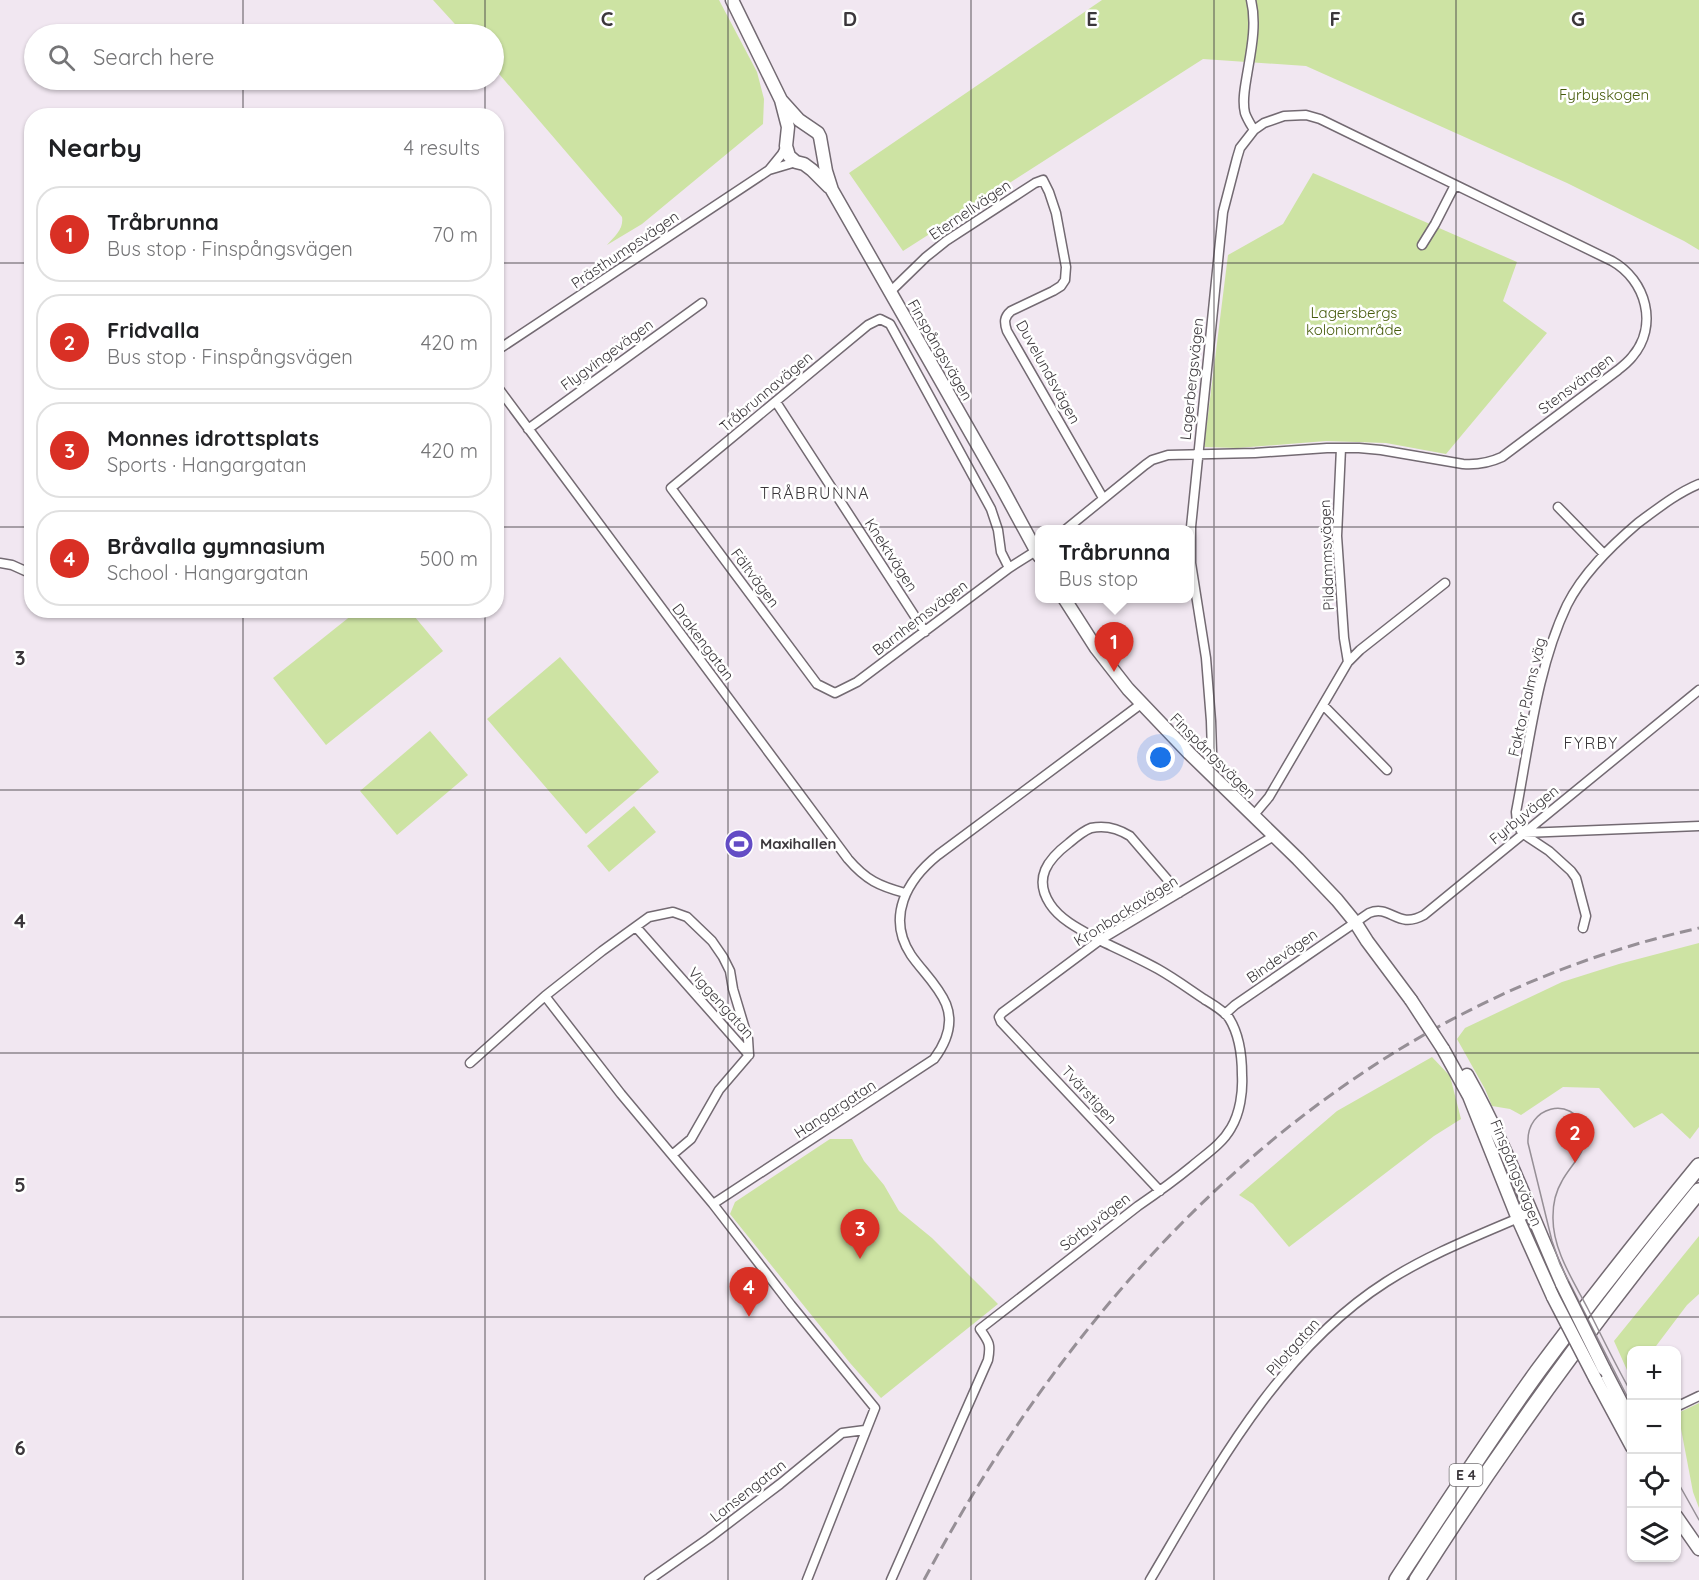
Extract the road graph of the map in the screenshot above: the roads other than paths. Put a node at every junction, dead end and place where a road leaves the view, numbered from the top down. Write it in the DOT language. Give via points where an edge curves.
graph roads {
  1 [pos="732,0"];
  2 [pos="1251,0"];
  3 [pos="781,100"];
  4 [pos="809,128"];
  5 [pos="1254,130"];
  6 [pos="787,142"];
  7 [pos="822,151"];
  8 [pos="800,163"];
  9 [pos="769,170"];
  10 [pos="1043,180"];
  11 [pos="1455,185"];
  12 [pos="832,190"];
  13 [pos="1422,245"];
  14 [pos="890,292"];
  15 [pos="702,303"];
  16 [pos="504,346"];
  17 [pos="504,396"];
  18 [pos="776,402"];
  19 [pos="528,429"];
  20 [pos="1341,448"];
  21 [pos="1197,454"];
  22 [pos="1699,484"];
  23 [pos="671,488"];
  24 [pos="1103,498"];
  25 [pos="1558,507"];
  26 [pos="1071,525"];
  27 [pos="1191,525"];
  28 [pos="1035,547"];
  29 [pos="1035,554"];
  30 [pos="1604,554"];
  31 [pos="0,563"];
  32 [pos="1009,568"];
  33 [pos="24,570"];
  34 [pos="1194,583"];
  35 [pos="1445,583"];
  36 [pos="1067,603"];
  37 [pos="925,632"];
  38 [pos="1348,662"];
  39 [pos="817,684"];
  40 [pos="1699,690"];
  41 [pos="1141,704"];
  42 [pos="1323,705"];
  43 [pos="1203,767"];
  44 [pos="1387,770"];
  45 [pos="1252,816"];
  46 [pos="1699,826"];
  47 [pos="1522,833"];
  48 [pos="1274,836"];
  49 [pos="905,893"];
  50 [pos="1179,893"];
  51 [pos="1355,922"];
  52 [pos="636,927"];
  53 [pos="1583,928"];
  54 [pos="1100,940"];
  55 [pos="545,996"];
  56 [pos="1225,1014"];
  57 [pos="999,1017"];
  58 [pos="1445,1046"];
  59 [pos="749,1054"];
  60 [pos="470,1063"];
  61 [pos="672,1155"];
  62 [pos="1699,1166"];
  63 [pos="1160,1191"];
  64 [pos="1699,1191"];
  65 [pos="713,1204"];
  66 [pos="1530,1213"];
  67 [pos="1518,1219"];
  68 [pos="1699,1396"];
  69 [pos="1681,1405"];
  70 [pos="1627,1413"];
  71 [pos="865,1430"];
  72 [pos="1627,1431"];
  73 [pos="1681,1518"];
  74 [pos="1681,1522"];
  75 [pos="1688,1532"];
  76 [pos="1699,1550"];
  77 [pos="649,1580"];
  78 [pos="807,1580"];
  79 [pos="891,1580"];
  80 [pos="1150,1580"];
  81 [pos="1397,1580"];
  82 [pos="1417,1580"];
  1 -- 3 [label="main road, Finspångsvägen"];
  2 -- 5 [label="street" via="1251,48 1244,107"];
  3 -- 4 [label="main road, Finspångsvägen"];
  3 -- 6 [label="main road, Finspångsvägen" via="788,127"];
  4 -- 6 [label="main road" via="795,130"];
  4 -- 7 [label="main road, Finspångsvägen" via="818,133"];
  5 -- 11 [label="street, Stensvängen" via="1272,119 1306,115"];
  5 -- 21 [label="street, Lagerbergsvägen" via="1240,148 1223,212"];
  6 -- 8 [label="main road, Finspångsvägen" via="789,156"];
  6 -- 9 [label="street, Prästhumpsvägen"];
  7 -- 8 [label="main road" via="813,162"];
  7 -- 12 [label="main road, Finspångsvägen"];
  8 -- 9 [label="street, Prästhumpsvägen"];
  8 -- 12 [label="main road, Finspångsvägen"];
  9 -- 16 [label="street, Prästhumpsvägen"];
  10 -- 14 [label="street, Eternellvägen" via="946,241"];
  10 -- 24 [label="street, Duvelundsvägen" via="1056,213 1065,280 1053,291 1011,311 1005,325"];
  11 -- 13 [label="street"];
  11 -- 20 [label="street, Stensvängen" via="1620,265 1635,279 1644,297 1647,321 1642,340 1633,357 1618,370 1492,462 1472,465 1382,450"];
  12 -- 14 [label="main road, Finspångsvägen"];
  14 -- 28 [label="main road, Finspångsvägen"];
  15 -- 19 [label="street, Flygvingevägen"];
  17 -- 19 [label="street, Drakengatan"];
  18 -- 23 [label="street, Tråbrunnavägen"];
  18 -- 32 [label="street, Tråbrunnavägen" via="868,325 880,319 890,324 991,509"];
  18 -- 37 [label="street, Knektvägen"];
  19 -- 49 [label="street, Drakengatan" via="848,860 871,881"];
  20 -- 21 [label="street, Stensvängen"];
  20 -- 38 [label="street, Pildammsvägen" via="1337,536"];
  21 -- 24 [label="street, Stensvängen" via="1152,460"];
  21 -- 27 [label="street, Lagerbergsvägen"];
  22 -- 30 [label="street, Faktor Palms väg" via="1648,516"];
  23 -- 39 [label="street, Fältvägen"];
  24 -- 26 [label="street, Stensvängen"];
  25 -- 30 [label="street"];
  29 -- 32 [label="street, Barnhemsvägen"];
  30 -- 47 [label="street, Faktor Palms väg" via="1567,605 1550,650 1516,812"];
  31 -- 33 [label="street"];
  32 -- 37 [label="street, Barnhemsvägen"];
  34 -- 43 [label="street, Lagerbergsvägen" via="1208,674 1212,744 1211,759"];
  35 -- 38 [label="street"];
  36 -- 41 [label="main road, Finspångsvägen" via="1096,648"];
  37 -- 39 [label="street, Barnhemsvägen" via="857,682 835,693"];
  38 -- 42 [label="street"];
  40 -- 47 [label="street, Fyrbyvägen"];
  41 -- 43 [label="main road, Finspångsvägen"];
  41 -- 49 [label="street, Hangargatan" via="933,858"];
  42 -- 44 [label="street"];
  42 -- 45 [label="street" via="1269,797"];
  43 -- 45 [label="main road, Finspångsvägen"];
  45 -- 48 [label="main road, Finspångsvägen"];
  46 -- 47 [label="street"];
  47 -- 51 [label="street, Fyrbyvägen" via="1424,915 1407,920 1378,911"];
  47 -- 53 [label="street" via="1549,851 1576,878 1586,916"];
  48 -- 50 [label="street, Kronbackavägen"];
  48 -- 51 [label="main road, Finspångsvägen"];
  49 -- 65 [label="street, Hangargatan" via="900,923 905,944 947,1005 950,1022 942,1048 923,1068"];
  50 -- 54 [label="street, Kronbackavägen"];
  50 -- 54 [label="street" via="1124,832 1108,827 1084,831 1052,858 1046,866 1043,885 1058,913"];
  51 -- 56 [label="street, Bindevägen"];
  51 -- 58 [label="main road, Finspångsvägen, bridge" via="1414,998"];
  52 -- 55 [label="street"];
  52 -- 59 [label="street, Viggengatan"];
  52 -- 59 [label="street" via="650,917 673,912 687,917 712,941 730,971"];
  54 -- 56 [label="street" via="1158,969"];
  54 -- 57 [label="street, Kronbackavägen"];
  55 -- 60 [label="street"];
  55 -- 61 [label="street"];
  56 -- 63 [label="street, Sörbyvägen" via="1234,1028 1242,1067 1237,1115 1216,1146"];
  57 -- 63 [label="street, Tvärstigen"];
  58 -- 66 [label="main road, Finspångsvägen" via="1485,1107"];
  58 -- 67 [label="main road, Finspångsvägen"];
  59 -- 61 [label="street, Viggengatan" via="719,1090 691,1139"];
  61 -- 65 [label="street"];
  62 -- 81 [label="highway, E 4" via="1538,1372"];
  63 -- 79 [label="street, Sörbyvägen" via="980,1329 989,1341 988,1360"];
  64 -- 82 [label="highway, E 4" via="1553,1379"];
  65 -- 71 [label="street" via="875,1408"];
  66 -- 67 [label="street, Pilotgatan"];
  66 -- 70 [label="main road, Finspångsvägen, bridge"];
  67 -- 72 [label="main road, Finspångsvägen, bridge" via="1553,1297"];
  67 -- 80 [label="street, Pilotgatan" via="1405,1270 1369,1293 1324,1331 1244,1428"];
  68 -- 69 [label="street"];
  71 -- 77 [label="street, Lansengatan" via="842,1433 754,1504"];
  71 -- 78 [label="street"];
  73 -- 75 [label="main road"];
  74 -- 75 [label="main road"];
  75 -- 76 [label="main road"];
}
